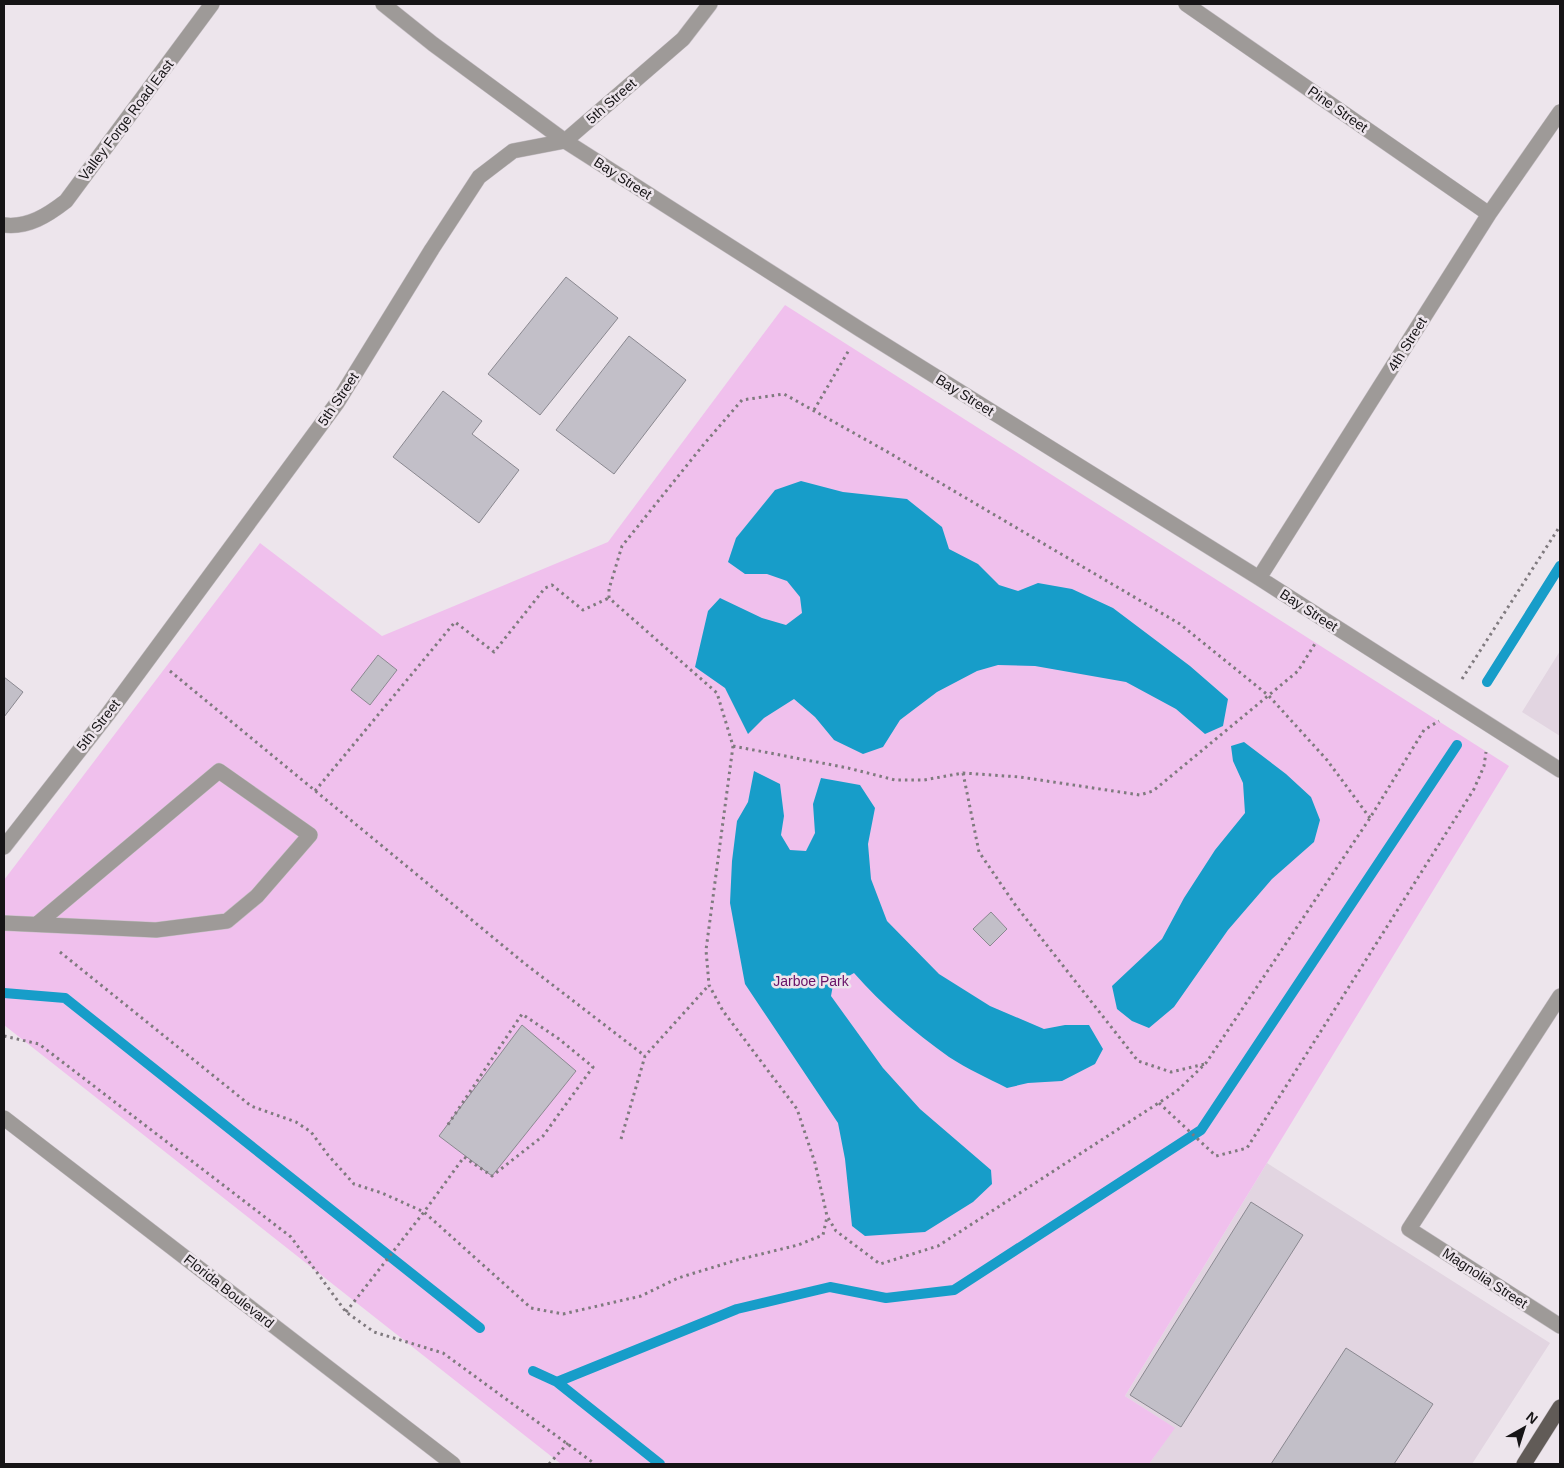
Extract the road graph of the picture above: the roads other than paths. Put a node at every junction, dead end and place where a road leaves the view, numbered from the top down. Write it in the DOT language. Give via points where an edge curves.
graph roads {
  1 [pos="212,4"];
  2 [pos="383,4"];
  3 [pos="710,4"];
  4 [pos="1186,4"];
  5 [pos="1560,112"];
  6 [pos="565,141"];
  7 [pos="1489,214"];
  8 [pos="4,224"];
  9 [pos="1259,578"];
  10 [pos="1560,770"];
  11 [pos="4,847"];
  12 [pos="4,923"];
  13 [pos="37,924"];
  14 [pos="1560,996"];
  15 [pos="4,1118"];
  16 [pos="1560,1326"];
  17 [pos="1560,1406"];
  18 [pos="453,1464"];
  19 [pos="1524,1464"];
  1 -- 8 [label="street, Valley Forge Road East" via="66,201 29,223"];
  2 -- 6 [label="street, Bay Street"];
  3 -- 6 [label="street, 5th Street" via="683,39"];
  4 -- 7 [label="street, Pine Street"];
  5 -- 7 [label="street, 4th Street"];
  6 -- 9 [label="street, Bay Street"];
  6 -- 11 [label="street, 5th Street" via="513,150 479,177 337,403 108,714"];
  7 -- 9 [label="street, 4th Street"];
  9 -- 10 [label="street, Bay Street"];
  12 -- 13 [label="street"];
  13 -- 13 [label="street" via="156,930 226,921 257,896 310,836 219,771"];
  14 -- 16 [label="street, Magnolia Street" via="1409,1229"];
  15 -- 18 [label="street, Florida Boulevard"];
  17 -- 19 [label="main road"];
}
